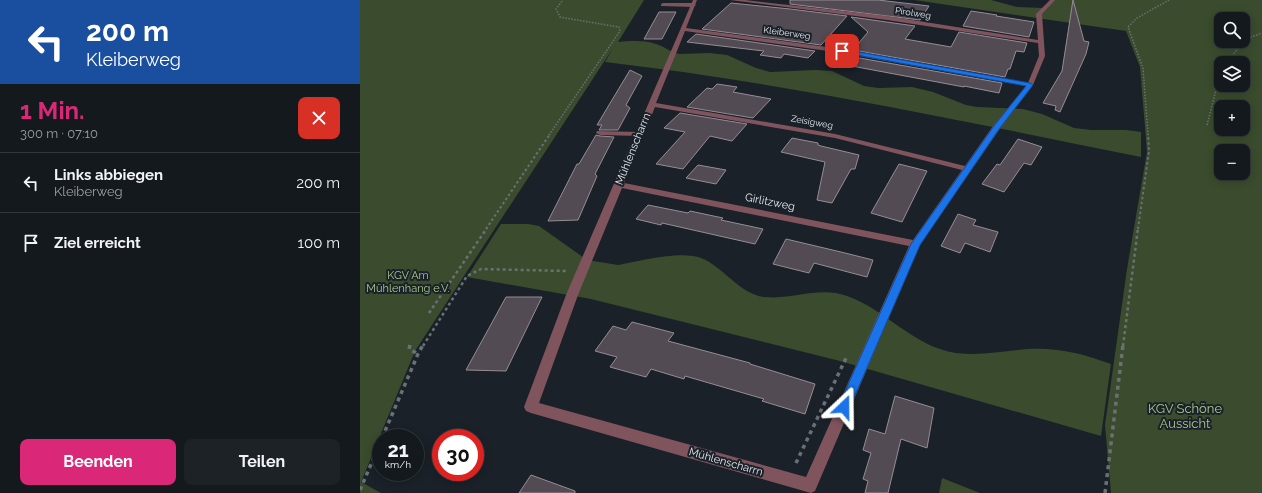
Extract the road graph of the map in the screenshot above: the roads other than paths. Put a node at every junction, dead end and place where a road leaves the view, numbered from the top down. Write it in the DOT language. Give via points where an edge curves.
graph roads {
  1 [pos="732,0"];
  2 [pos="1053,0"];
  3 [pos="694,3"];
  4 [pos="663,5"];
  5 [pos="682,29"];
  6 [pos="1042,42"];
  7 [pos="1030,85"];
  8 [pos="652,104"];
  9 [pos="600,133"];
  10 [pos="640,134"];
  11 [pos="967,169"];
  12 [pos="619,185"];
  13 [pos="915,244"];
  1 -- 6 [label="street, Pirolweg" via="887,18"];
  2 -- 6 [label="street, Mühlenscharrn" via="1039,14"];
  3 -- 4 [label="street"];
  3 -- 5 [label="street, Mühlenscharrn"];
  5 -- 7 [label="street, Kleiberweg" via="842,51"];
  5 -- 8 [label="street, Mühlenscharrn"];
  6 -- 7 [label="street, Mühlenscharrn" via="1042,56"];
  7 -- 11 [label="street, Mühlenscharrn"];
  8 -- 10 [label="street, Mühlenscharrn"];
  8 -- 11 [label="street, Zeisigweg" via="835,136"];
  9 -- 10 [label="street"];
  10 -- 12 [label="street, Mühlenscharrn"];
  11 -- 13 [label="street, Mühlenscharrn"];
  12 -- 13 [label="street, Girlitzweg"];
  12 -- 13 [label="street, Mühlenscharrn" via="572,295 530,407 810,486"];
}
